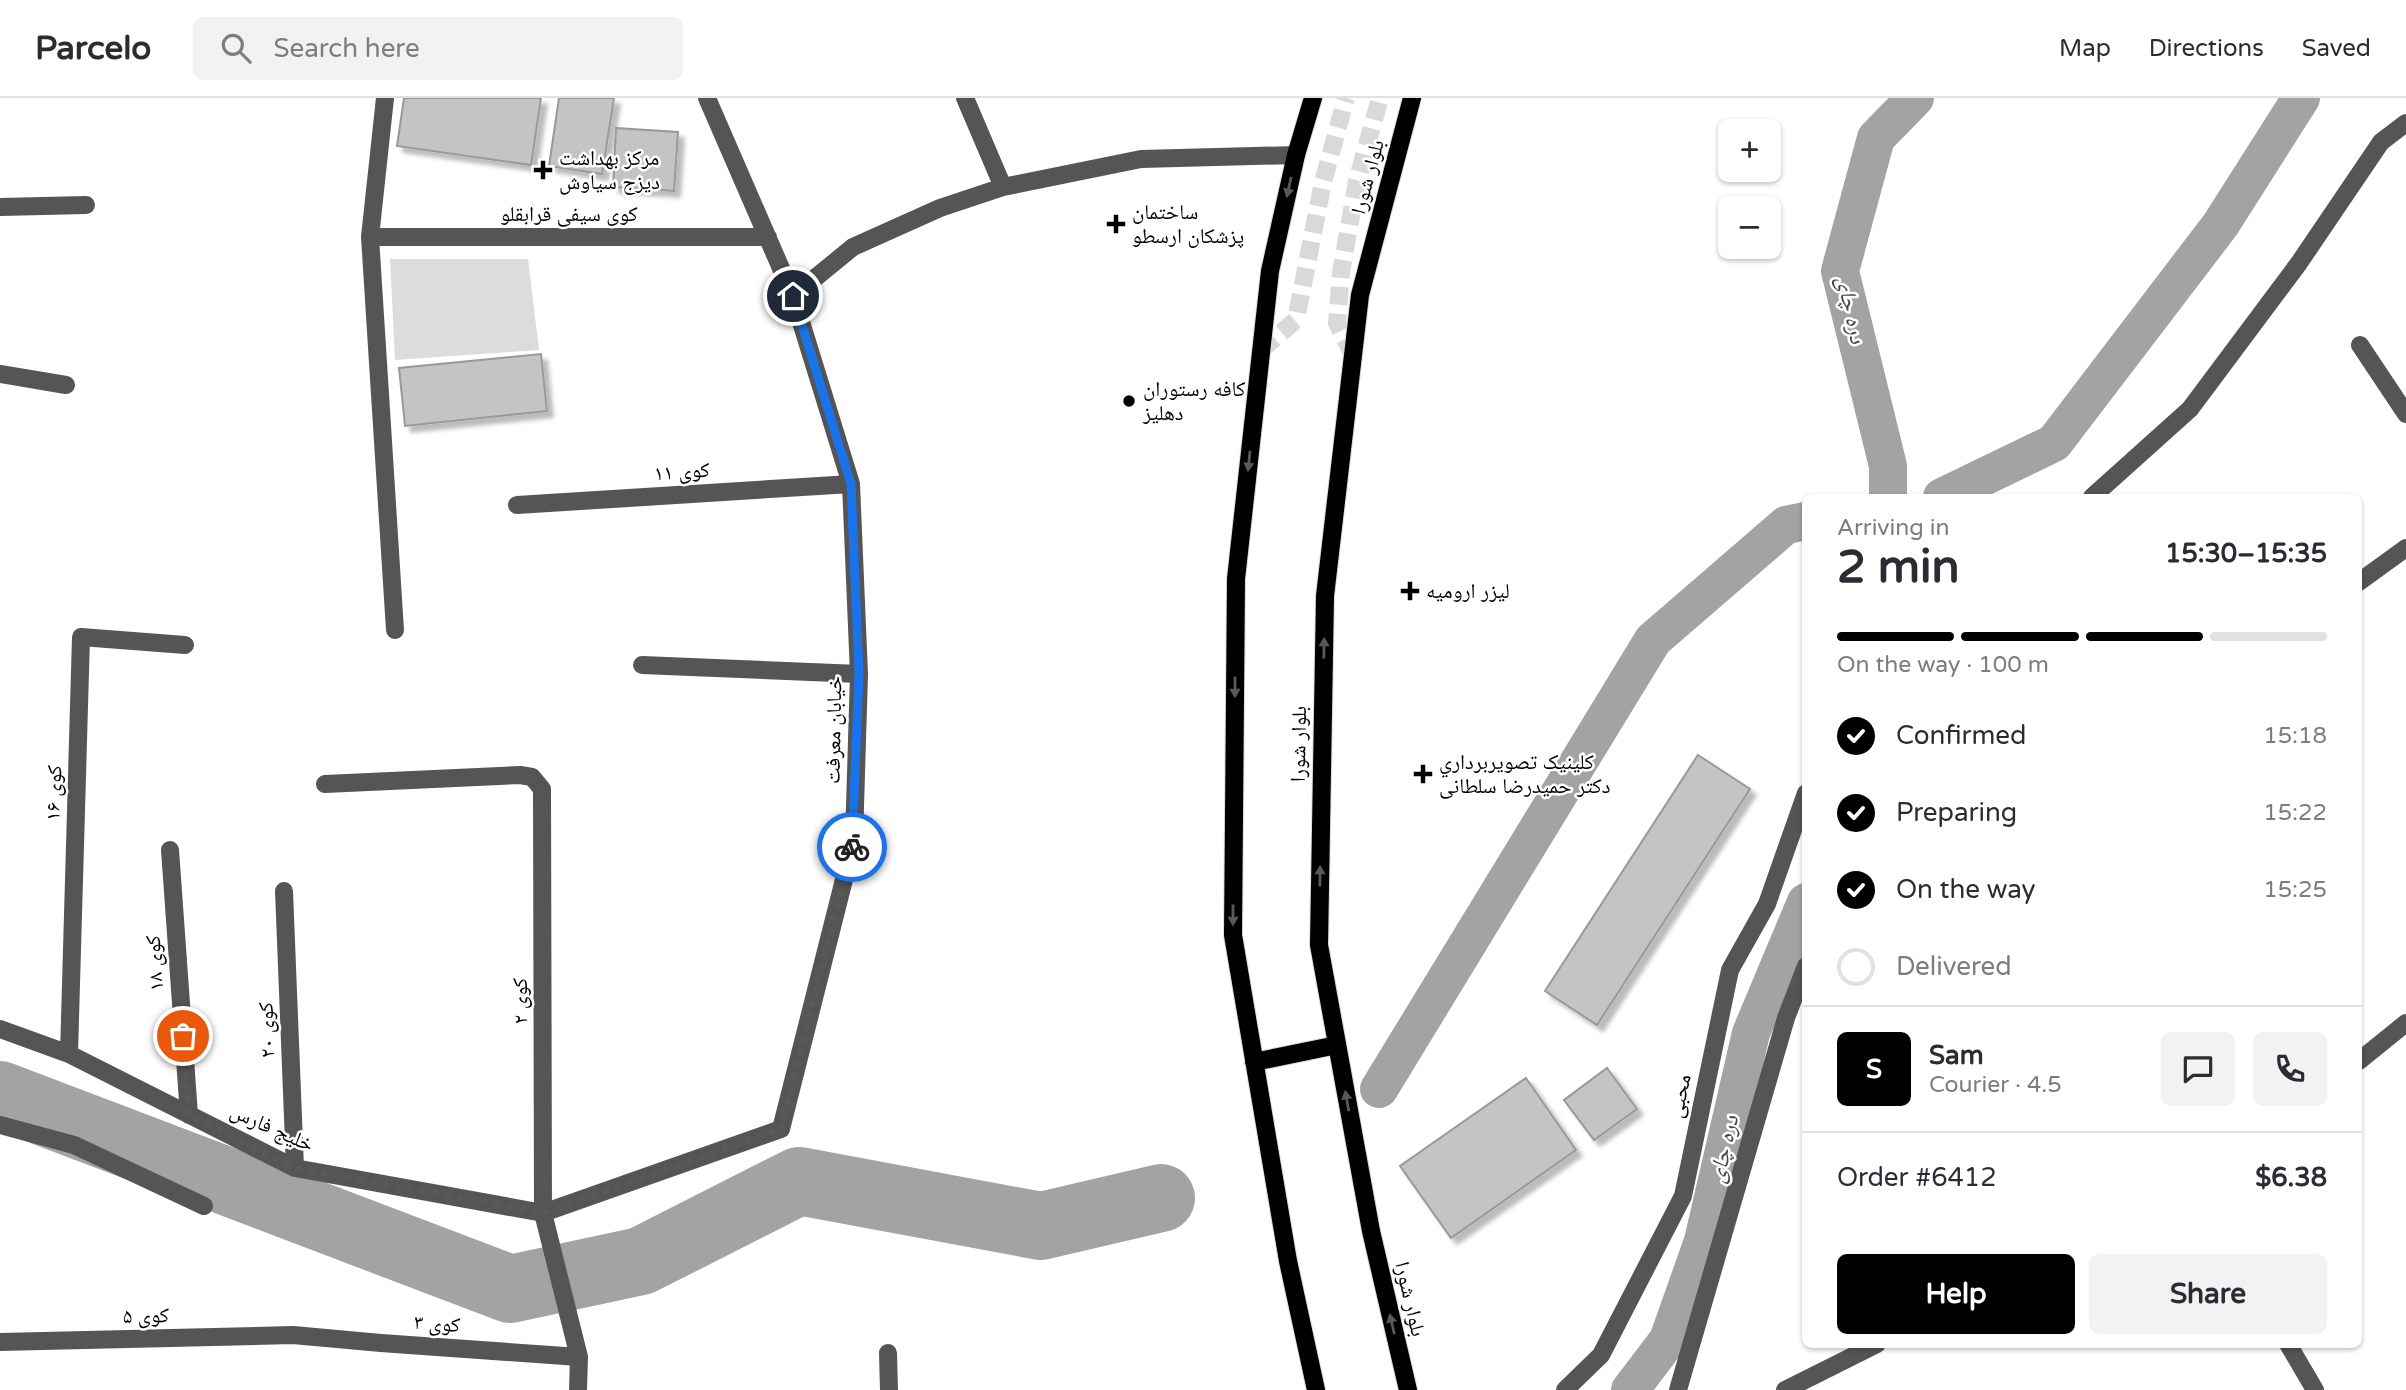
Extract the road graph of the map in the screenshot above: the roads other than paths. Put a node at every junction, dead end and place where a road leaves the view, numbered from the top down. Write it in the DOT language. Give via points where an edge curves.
graph roads {
  1 [pos="385,98"];
  2 [pos="707,98"];
  3 [pos="965,98"];
  4 [pos="1313,98"];
  5 [pos="1412,98"];
  6 [pos="2406,123"];
  7 [pos="1296,155"];
  8 [pos="1003,187"];
  9 [pos="86,205"];
  10 [pos="0,207"];
  11 [pos="369,237"];
  12 [pos="768,237"];
  13 [pos="793,296"];
  14 [pos="2360,345"];
  15 [pos="0,374"];
  16 [pos="66,385"];
  17 [pos="2406,414"];
  18 [pos="851,484"];
  19 [pos="2095,494"];
  20 [pos="517,505"];
  21 [pos="2406,548"];
  22 [pos="2362,580"];
  23 [pos="395,630"];
  24 [pos="185,645"];
  25 [pos="642,665"];
  26 [pos="859,674"];
  27 [pos="325,784"];
  28 [pos="1802,804"];
  29 [pos="170,850"];
  30 [pos="284,891"];
  31 [pos="1802,976"];
  32 [pos="2406,1023"];
  33 [pos="0,1029"];
  34 [pos="1337,1045"];
  35 [pos="69,1054"];
  36 [pos="2362,1059"];
  37 [pos="1254,1062"];
  38 [pos="189,1115"];
  39 [pos="0,1125"];
  40 [pos="295,1168"];
  41 [pos="204,1206"];
  42 [pos="543,1213"];
  43 [pos="293,1335"];
  44 [pos="0,1342"];
  45 [pos="1869,1348"];
  46 [pos="2290,1348"];
  47 [pos="888,1353"];
  48 [pos="579,1357"];
  49 [pos="578,1390"];
  50 [pos="888,1390"];
  51 [pos="1316,1390"];
  52 [pos="1408,1390"];
  53 [pos="1565,1390"];
  54 [pos="1678,1390"];
  55 [pos="1785,1390"];
  56 [pos="2315,1390"];
  1 -- 11 [label="street"];
  2 -- 12 [label="street, خیابان معرفت"];
  3 -- 8 [label="street"];
  4 -- 7 [label="main road"];
  34 -- 5 [label="main road, بلوار شورا, one-way" via="1318,945 1325,596 1360,295"];
  6 -- 19 [label="street" via="2381,142 2299,263 2190,409"];
  7 -- 8 [label="street" via="1141,159"];
  7 -- 37 [label="main road, one-way" via="1270,271 1236,579 1233,935"];
  8 -- 13 [label="street" via="940,208 853,247"];
  9 -- 10 [label="street"];
  11 -- 12 [label="street, کوی سیفی قرابقلو"];
  11 -- 23 [label="street"];
  12 -- 13 [label="street, خیابان معرفت"];
  13 -- 18 [label="street, خیابان معرفت"];
  14 -- 17 [label="street"];
  15 -- 16 [label="street"];
  18 -- 20 [label="street, کوی ۱۱"];
  18 -- 26 [label="street, خیابان معرفت"];
  21 -- 22 [label="street"];
  24 -- 35 [label="street, کوی ۱۶" via="81,637"];
  25 -- 26 [label="street"];
  26 -- 42 [label="street, خیابان معرفت" via="854,840 781,1129"];
  27 -- 42 [label="street, کوی ۲" via="520,775 532,777 542,789"];
  28 -- 53 [label="street, محبی" via="1767,904 1730,970 1682,1196 1601,1355"];
  29 -- 38 [label="street, کوی ۱۸"];
  30 -- 40 [label="street, کوی ۲۰"];
  31 -- 54 [label="street"];
  32 -- 36 [label="street"];
  33 -- 35 [label="street, خلیج فارس"];
  34 -- 37 [label="main road"];
  52 -- 34 [label="main road, بلوار شورا, one-way" via="1371,1231"];
  35 -- 38 [label="street, خلیج فارس"];
  37 -- 51 [label="main road" via="1288,1261"];
  38 -- 40 [label="street, خلیج فارس"];
  39 -- 41 [label="street" via="74,1144"];
  40 -- 42 [label="street, خلیج فارس"];
  42 -- 48 [label="street, کوی ۲"];
  43 -- 44 [label="street, کوی ۵"];
  43 -- 48 [label="street, کوی ۳"];
  45 -- 55 [label="street"];
  46 -- 56 [label="street"];
  47 -- 50 [label="street"];
  48 -- 49 [label="street, کوی ۲"];
}
